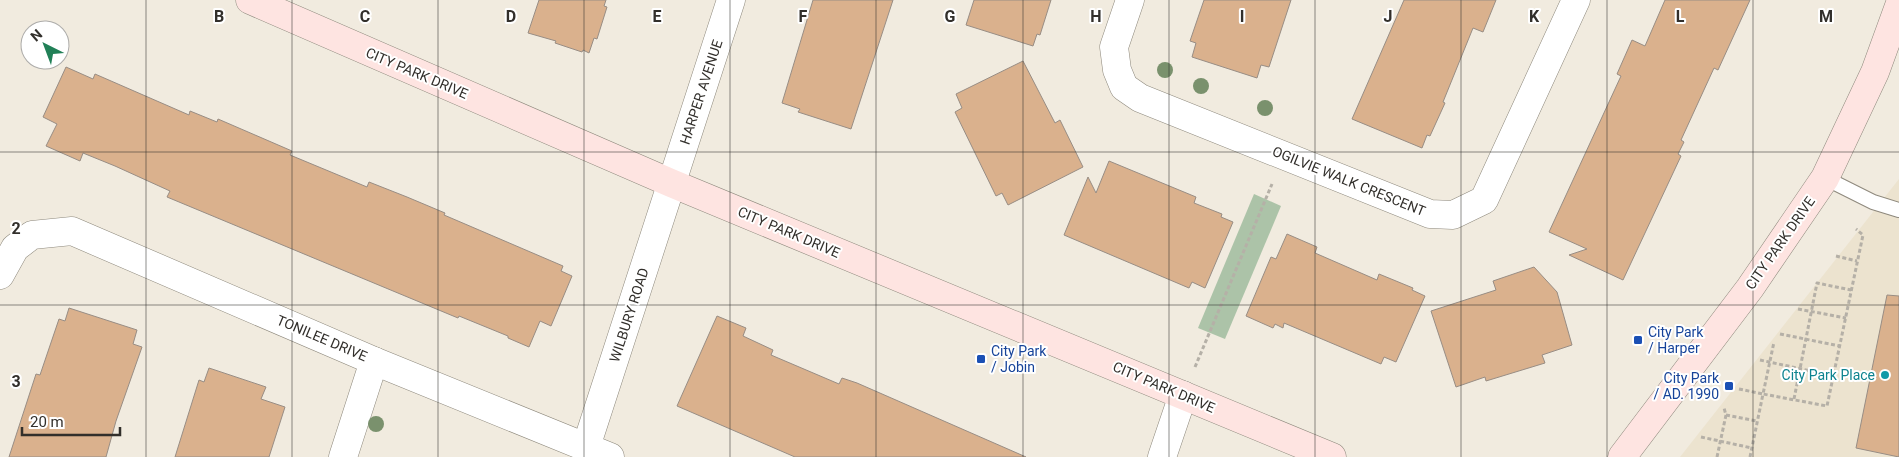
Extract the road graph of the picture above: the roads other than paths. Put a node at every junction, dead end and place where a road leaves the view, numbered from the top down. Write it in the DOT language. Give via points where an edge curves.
graph roads {
  1 [pos="250,0"];
  2 [pos="731,0"];
  3 [pos="1130,0"];
  4 [pos="1576,0"];
  5 [pos="1899,6"];
  6 [pos="1825,178"];
  7 [pos="672,183"];
  8 [pos="1899,210"];
  9 [pos="0,276"];
  10 [pos="374,361"];
  11 [pos="1182,395"];
  12 [pos="598,452"];
  13 [pos="343,457"];
  14 [pos="1162,457"];
  15 [pos="1332,457"];
  16 [pos="1622,457"];
  1 -- 7 [label="street, CITY PARK DRIVE"];
  2 -- 7 [label="street, HARPER AVENUE"];
  3 -- 4 [label="street, OGILVIE WALK CRESCENT" via="1114,47 1117,70 1124,87 1140,98 1430,214 1453,215 1484,200"];
  5 -- 6 [label="street, CITY PARK DRIVE" via="1875,72"];
  6 -- 8 [label="lane" via="1873,202"];
  6 -- 16 [label="street, CITY PARK DRIVE" via="1750,288"];
  7 -- 11 [label="street, CITY PARK DRIVE"];
  7 -- 12 [label="street, WILBURY ROAD"];
  9 -- 10 [label="street, TONILEE DRIVE" via="15,248 32,235 72,231"];
  10 -- 12 [label="street, TONILEE DRIVE"];
  10 -- 13 [label="street"];
  11 -- 14 [label="street"];
  11 -- 15 [label="street, CITY PARK DRIVE"];
}
